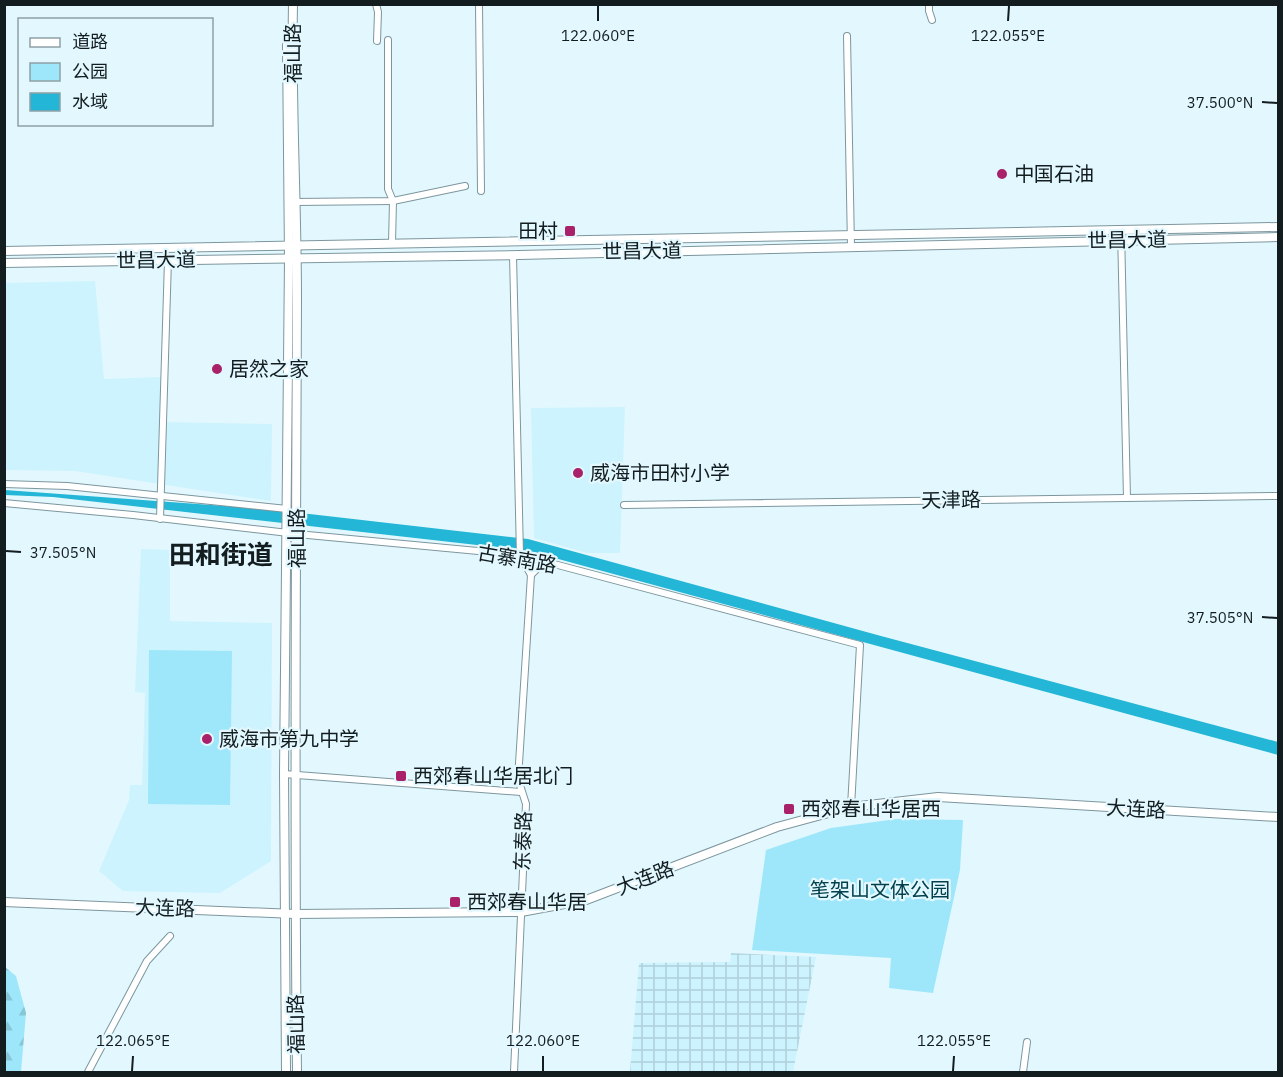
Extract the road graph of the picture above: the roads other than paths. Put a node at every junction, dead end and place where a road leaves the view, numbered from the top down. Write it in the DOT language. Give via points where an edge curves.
graph roads {
  1 [pos="288,4"];
  2 [pos="293,4"];
  3 [pos="376,4"];
  4 [pos="478,4"];
  5 [pos="929,4"];
  6 [pos="932,20"];
  7 [pos="847,36"];
  8 [pos="377,40"];
  9 [pos="388,40"];
  10 [pos="465,186"];
  11 [pos="481,191"];
  12 [pos="393,201"];
  13 [pos="292,202"];
  14 [pos="1278,227"];
  15 [pos="1121,230"];
  16 [pos="851,235"];
  17 [pos="1278,237"];
  18 [pos="1120,240"];
  19 [pos="392,243"];
  20 [pos="293,246"];
  21 [pos="851,247"];
  22 [pos="4,251"];
  23 [pos="513,255"];
  24 [pos="293,259"];
  25 [pos="168,260"];
  26 [pos="4,263"];
  27 [pos="4,484"];
  28 [pos="1278,496"];
  29 [pos="1127,498"];
  30 [pos="161,499"];
  31 [pos="4,503"];
  32 [pos="624,504"];
  33 [pos="287,509"];
  34 [pos="160,515"];
  35 [pos="286,530"];
  36 [pos="297,532"];
  37 [pos="520,553"];
  38 [pos="550,563"];
  39 [pos="531,575"];
  40 [pos="284,774"];
  41 [pos="294,776"];
  42 [pos="521,792"];
  43 [pos="851,807"];
  44 [pos="1278,817"];
  45 [pos="4,902"];
  46 [pos="521,912"];
  47 [pos="284,913"];
  48 [pos="295,914"];
  49 [pos="170,936"];
  50 [pos="1027,1042"];
  51 [pos="88,1072"];
  52 [pos="286,1072"];
  53 [pos="297,1072"];
  54 [pos="514,1072"];
  55 [pos="1023,1072"];
  1 -- 13 [label="main road"];
  2 -- 13 [label="main road, 福山路"];
  3 -- 8 [label="street"];
  4 -- 11 [label="street"];
  5 -- 6 [label="street"];
  7 -- 16 [label="street"];
  9 -- 12 [label="street" via="388,189"];
  10 -- 12 [label="street"];
  12 -- 13 [label="street"];
  12 -- 19 [label="street"];
  13 -- 20 [label="main road"];
  14 -- 15 [label="main road, 世昌大道"];
  15 -- 16 [label="main road, 世昌大道"];
  15 -- 18 [label="street"];
  16 -- 19 [label="main road, 世昌大道"];
  16 -- 21 [label="street"];
  17 -- 18 [label="main road, 世昌大道"];
  18 -- 21 [label="main road, 世昌大道"];
  18 -- 29 [label="street"];
  19 -- 20 [label="main road, 世昌大道"];
  20 -- 22 [label="main road, 世昌大道"];
  20 -- 24 [label="main road"];
  21 -- 23 [label="main road, 世昌大道"];
  23 -- 24 [label="main road, 世昌大道"];
  23 -- 37 [label="street"];
  24 -- 25 [label="main road, 世昌大道"];
  24 -- 33 [label="main road, 福山路"];
  24 -- 36 [label="main road, 福山路"];
  25 -- 26 [label="main road, 世昌大道"];
  25 -- 30 [label="street"];
  27 -- 30 [label="street" via="67,486"];
  28 -- 29 [label="street, 天津路"];
  29 -- 32 [label="street, 天津路"];
  30 -- 33 [label="street"];
  30 -- 34 [label="street"];
  31 -- 34 [label="street, 古寨南路"];
  33 -- 35 [label="main road, 福山路"];
  34 -- 35 [label="street, 古寨南路"];
  35 -- 36 [label="street, 古寨南路"];
  35 -- 40 [label="main road, 福山路"];
  36 -- 37 [label="street, 古寨南路"];
  36 -- 41 [label="main road, 福山路"];
  37 -- 38 [label="street, 古寨南路"];
  37 -- 39 [label="street"];
  38 -- 39 [label="street" via="541,565"];
  38 -- 43 [label="street, 古寨南路" via="860,645"];
  39 -- 42 [label="street, 东泰路" via="518,779"];
  40 -- 41 [label="street"];
  40 -- 47 [label="main road, 福山路"];
  41 -- 42 [label="street"];
  41 -- 48 [label="main road, 福山路"];
  42 -- 46 [label="street, 东泰路" via="526,804"];
  43 -- 44 [label="main road, 大连路" via="938,797"];
  43 -- 46 [label="main road, 大连路" via="777,827 586,900"];
  45 -- 47 [label="main road, 大连路"];
  46 -- 48 [label="main road, 大连路"];
  46 -- 54 [label="street, 东泰路"];
  47 -- 48 [label="main road, 大连路"];
  47 -- 52 [label="main road, 福山路"];
  48 -- 53 [label="main road, 福山路"];
  49 -- 51 [label="street" via="147,961"];
  50 -- 55 [label="street"];
}
